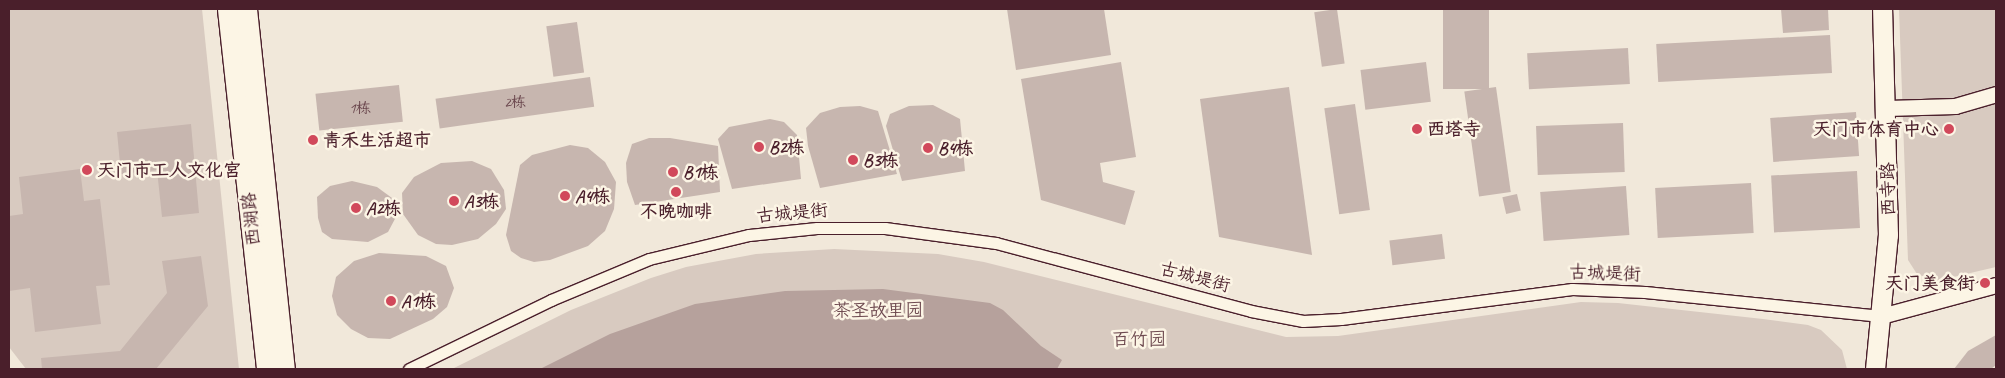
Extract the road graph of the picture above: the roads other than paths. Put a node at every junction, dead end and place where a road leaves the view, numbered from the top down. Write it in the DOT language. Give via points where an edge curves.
graph roads {
  1 [pos="228,9"];
  2 [pos="246,9"];
  3 [pos="1882,9"];
  4 [pos="1996,94"];
  5 [pos="1887,108"];
  6 [pos="1996,285"];
  7 [pos="1881,316"];
  8 [pos="267,369"];
  9 [pos="284,369"];
  10 [pos="409,369"];
  11 [pos="1875,369"];
  1 -- 8 [label="main road, 西湖路"];
  2 -- 9 [label="main road, 西湖路"];
  3 -- 5 [label="street, 西寺路"];
  4 -- 5 [label="street" via="1955,106"];
  5 -- 7 [label="street, 西寺路" via="1888,235"];
  6 -- 7 [label="street, 古城堤街"];
  7 -- 10 [label="street, 古城堤街" via="1654,293 1572,289 1303,321 1251,311 996,243 885,228 817,228 731,238 649,259 551,300"];
  7 -- 11 [label="street, 西寺路"];
}
